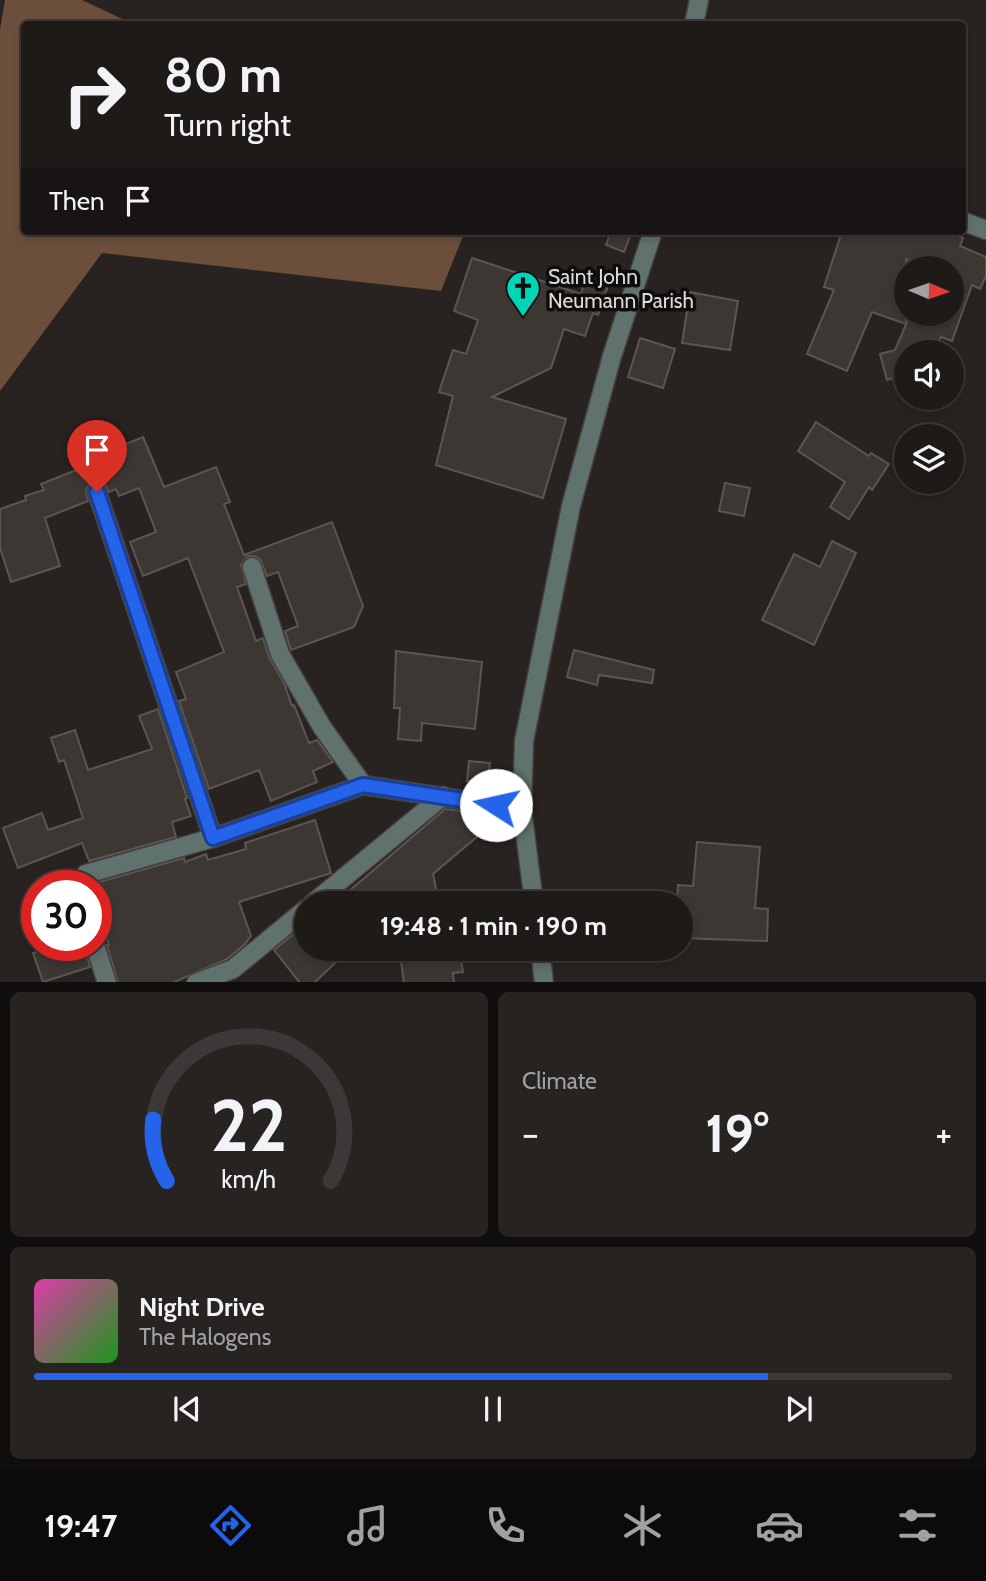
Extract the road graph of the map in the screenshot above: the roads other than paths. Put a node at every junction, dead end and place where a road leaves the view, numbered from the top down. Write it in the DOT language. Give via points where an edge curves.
graph roads {
  1 [pos="699,0"];
  2 [pos="695,21"];
  3 [pos="966,222"];
  4 [pos="986,230"];
  5 [pos="652,235"];
  6 [pos="97,492"];
  7 [pos="253,567"];
  8 [pos="363,785"];
  9 [pos="443,796"];
  10 [pos="522,809"];
  11 [pos="213,838"];
  12 [pos="100,870"];
  13 [pos="328,891"];
  14 [pos="532,891"];
  15 [pos="294,919"];
  16 [pos="100,961"];
  17 [pos="542,961"];
  18 [pos="107,982"];
  19 [pos="196,982"];
  20 [pos="544,982"];
  1 -- 2 [label="street"];
  3 -- 4 [label="street"];
  5 -- 10 [label="street" via="612,356 571,506 524,741"];
  6 -- 11 [label="street"];
  7 -- 8 [label="street" via="280,654 322,727"];
  8 -- 9 [label="street"];
  8 -- 11 [label="street"];
  9 -- 10 [label="street"];
  9 -- 13 [label="street"];
  10 -- 14 [label="street"];
  11 -- 12 [label="street"];
  15 -- 19 [label="street" via="233,969"];
  16 -- 18 [label="street"];
  17 -- 20 [label="street"];
}
